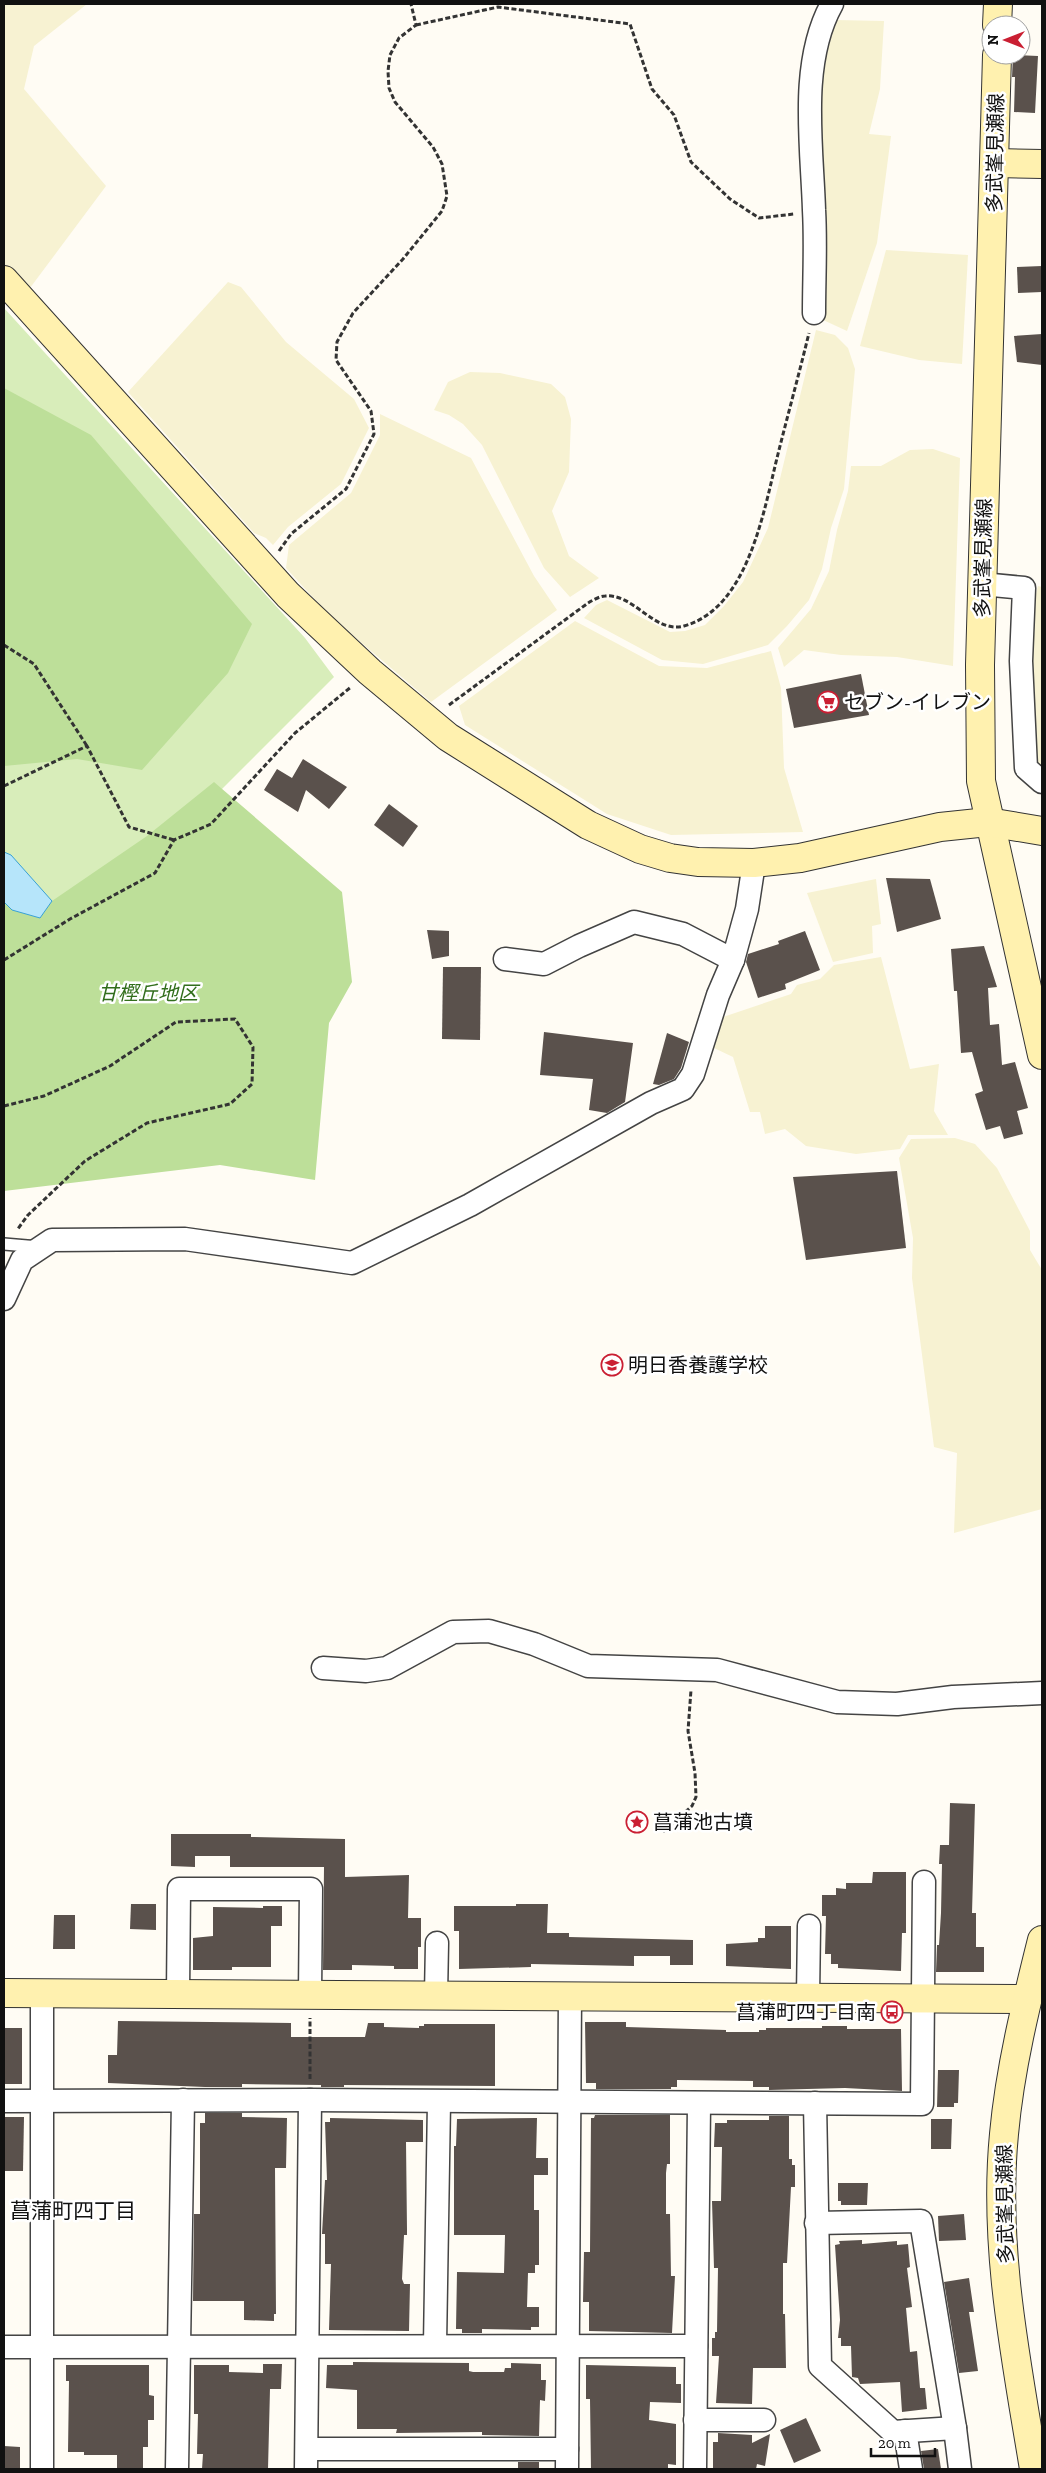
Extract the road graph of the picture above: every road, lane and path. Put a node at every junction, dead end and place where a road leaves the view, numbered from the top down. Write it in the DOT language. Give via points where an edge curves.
graph roads {
  1 [pos="411,4"];
  2 [pos="832,4"];
  3 [pos="416,25"];
  4 [pos="997,65"];
  5 [pos="995,163"];
  6 [pos="1042,164"];
  7 [pos="814,212"];
  8 [pos="4,280"];
  9 [pos="814,313"];
  10 [pos="266,570"];
  11 [pos="982,584"];
  12 [pos="4,645"];
  13 [pos="370,672"];
  14 [pos="431,724"];
  15 [pos="87,746"];
  16 [pos="1042,782"];
  17 [pos="4,786"];
  18 [pos="988,822"];
  19 [pos="1042,831"];
  20 [pos="174,840"];
  21 [pos="754,863"];
  22 [pos="505,959"];
  23 [pos="4,960"];
  24 [pos="733,960"];
  25 [pos="1042,1055"];
  26 [pos="4,1106"];
  27 [pos="5,1243"];
  28 [pos="41,1247"];
  29 [pos="4,1299"];
  30 [pos="323,1668"];
  31 [pos="691,1684"];
  32 [pos="1042,1693"];
  33 [pos="663,1832"];
  34 [pos="924,1882"];
  35 [pos="809,1926"];
  36 [pos="1042,1940"];
  37 [pos="438,1943"];
  38 [pos="4,1993"];
  39 [pos="42,1993"];
  40 [pos="178,1993"];
  41 [pos="310,1994"];
  42 [pos="436,1994"];
  43 [pos="570,1995"];
  44 [pos="808,1997"];
  45 [pos="923,1998"];
  46 [pos="1027,1999"];
  47 [pos="183,2100"];
  48 [pos="310,2100"];
  49 [pos="4,2101"];
  50 [pos="42,2101"];
  51 [pos="439,2102"];
  52 [pos="569,2103"];
  53 [pos="699,2104"];
  54 [pos="815,2104"];
  55 [pos="816,2223"];
  56 [pos="435,2345"];
  57 [pos="308,2346"];
  58 [pos="568,2346"];
  59 [pos="696,2346"];
  60 [pos="4,2347"];
  61 [pos="42,2347"];
  62 [pos="178,2347"];
  63 [pos="695,2420"];
  64 [pos="764,2420"];
  65 [pos="955,2428"];
  66 [pos="905,2431"];
  67 [pos="307,2459"];
  68 [pos="567,2459"];
  69 [pos="42,2469"];
  70 [pos="177,2469"];
  71 [pos="694,2469"];
  72 [pos="911,2469"];
  73 [pos="960,2469"];
  74 [pos="1034,2469"];
  1 -- 3 [label="path"];
  2 -- 7 [label="street" via="816,45 809,120"];
  3 -- 7 [label="path" via="498,7 630,24 652,89 674,114 690,162 730,199 759,218"];
  3 -- 10 [label="path" via="399,38 390,54 389,88 395,102 433,147 442,164 447,196 436,218 353,313 337,342 336,360 371,411 374,434 346,489 291,534"];
  4 -- 5 [label="street, 多武峯見瀬線"];
  5 -- 6 [label="street"];
  5 -- 11 [label="street, 多武峯見瀬線"];
  7 -- 9 [label="street"];
  8 -- 10 [label="street"];
  9 -- 14 [label="path" via="762,524 742,572 720,604 700,620 682,626 665,625 616,597 604,596 588,603 452,702"];
  10 -- 13 [label="street" via="322,629"];
  11 -- 16 [label="street" via="1024,588 1021,661 1026,768"];
  11 -- 18 [label="street, 多武峯見瀬線" via="981,781"];
  12 -- 15 [label="path" via="34,664"];
  13 -- 14 [label="street"];
  13 -- 20 [label="path" via="295,733 211,824"];
  14 -- 21 [label="street" via="588,825 640,849 698,862"];
  15 -- 17 [label="path"];
  15 -- 20 [label="path" via="129,827"];
  18 -- 19 [label="street"];
  18 -- 21 [label="street" via="940,827 800,858"];
  18 -- 25 [label="street, 多武峯見瀬線"];
  20 -- 23 [label="path" via="155,873 70,919"];
  21 -- 24 [label="street" via="747,909"];
  22 -- 24 [label="street" via="544,964 634,922 683,934"];
  24 -- 28 [label="street" via="718,995 693,1074 683,1089 651,1103 470,1204 352,1263 186,1238 52,1240"];
  26 -- 27 [label="path" via="44,1096 110,1066 176,1022 235,1019 253,1046 252,1084 230,1104 147,1124 85,1161 28,1215"];
  27 -- 28 [label="lane"];
  28 -- 29 [label="street" via="22,1260"];
  30 -- 32 [label="street" via="387,1668 453,1632 489,1631 534,1644 588,1666 717,1670 837,1702 897,1704 953,1697"];
  31 -- 33 [label="path" via="688,1731 696,1773 696,1797 692,1806"];
  34 -- 45 [label="street"];
  35 -- 44 [label="street"];
  36 -- 46 [label="street, 多武峯見瀬線"];
  37 -- 42 [label="street"];
  38 -- 39 [label="street"];
  39 -- 40 [label="street"];
  39 -- 50 [label="street"];
  40 -- 41 [label="street"];
  40 -- 41 [label="street" via="179,1889 311,1889"];
  41 -- 42 [label="street"];
  41 -- 48 [label="path"];
  42 -- 43 [label="street"];
  43 -- 44 [label="street"];
  43 -- 52 [label="street"];
  44 -- 45 [label="street"];
  45 -- 46 [label="street"];
  45 -- 54 [label="street" via="922,2104"];
  46 -- 74 [label="street, 多武峯見瀬線" via="1004,2134 1002,2196 1009,2314"];
  47 -- 48 [label="street"];
  47 -- 50 [label="street"];
  47 -- 62 [label="street"];
  48 -- 51 [label="street"];
  48 -- 57 [label="street"];
  49 -- 50 [label="street"];
  50 -- 61 [label="street"];
  51 -- 52 [label="street"];
  51 -- 56 [label="street"];
  52 -- 53 [label="street"];
  52 -- 58 [label="street"];
  53 -- 54 [label="street"];
  53 -- 59 [label="street"];
  54 -- 55 [label="street"];
  55 -- 65 [label="street" via="921,2220"];
  55 -- 66 [label="street" via="820,2366 893,2432"];
  56 -- 57 [label="street"];
  56 -- 58 [label="street"];
  57 -- 62 [label="street"];
  57 -- 67 [label="street"];
  58 -- 59 [label="street"];
  58 -- 68 [label="street"];
  59 -- 63 [label="street"];
  60 -- 61 [label="street"];
  61 -- 62 [label="street"];
  61 -- 69 [label="street"];
  62 -- 70 [label="street"];
  63 -- 64 [label="street"];
  63 -- 71 [label="street"];
  65 -- 66 [label="street"];
  65 -- 73 [label="street"];
  66 -- 72 [label="street"];
  67 -- 68 [label="street"];
}
